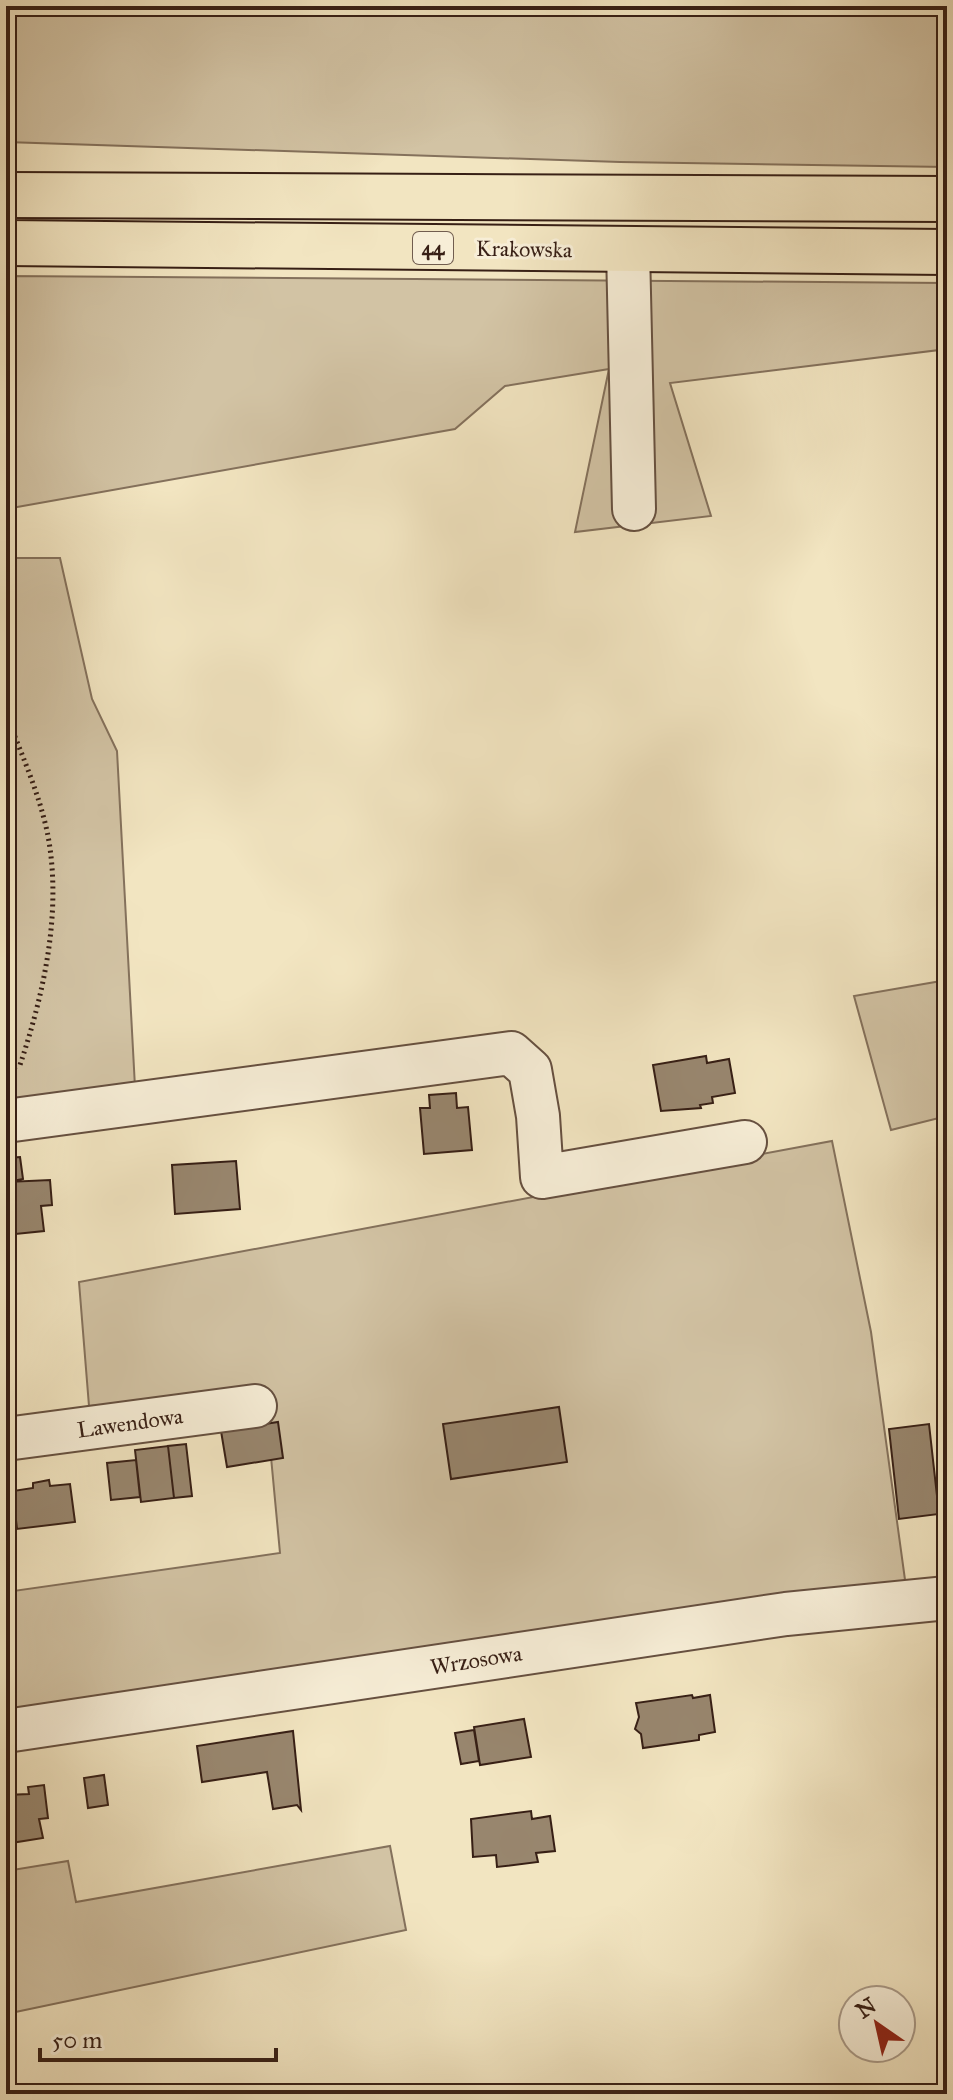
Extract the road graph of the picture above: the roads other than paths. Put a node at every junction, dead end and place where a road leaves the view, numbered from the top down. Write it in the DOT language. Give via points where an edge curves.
graph roads {
  1 [pos="6,195"];
  2 [pos="947,199"];
  3 [pos="6,243"];
  4 [pos="628,250"];
  5 [pos="947,252"];
  6 [pos="634,509"];
  7 [pos="6,1121"];
  8 [pos="745,1142"];
  9 [pos="255,1406"];
  10 [pos="6,1439"];
  11 [pos="947,1598"];
  12 [pos="6,1731"];
  1 -- 2 [label="main road"];
  3 -- 4 [label="main road, Krakowska / 44"];
  4 -- 5 [label="main road, Krakowska / 44"];
  4 -- 6 [label="street"];
  7 -- 8 [label="street" via="511,1053 530,1070 542,1177"];
  9 -- 10 [label="street, Lawendowa"];
  11 -- 12 [label="street, Wrzosowa" via="786,1614"];
}
